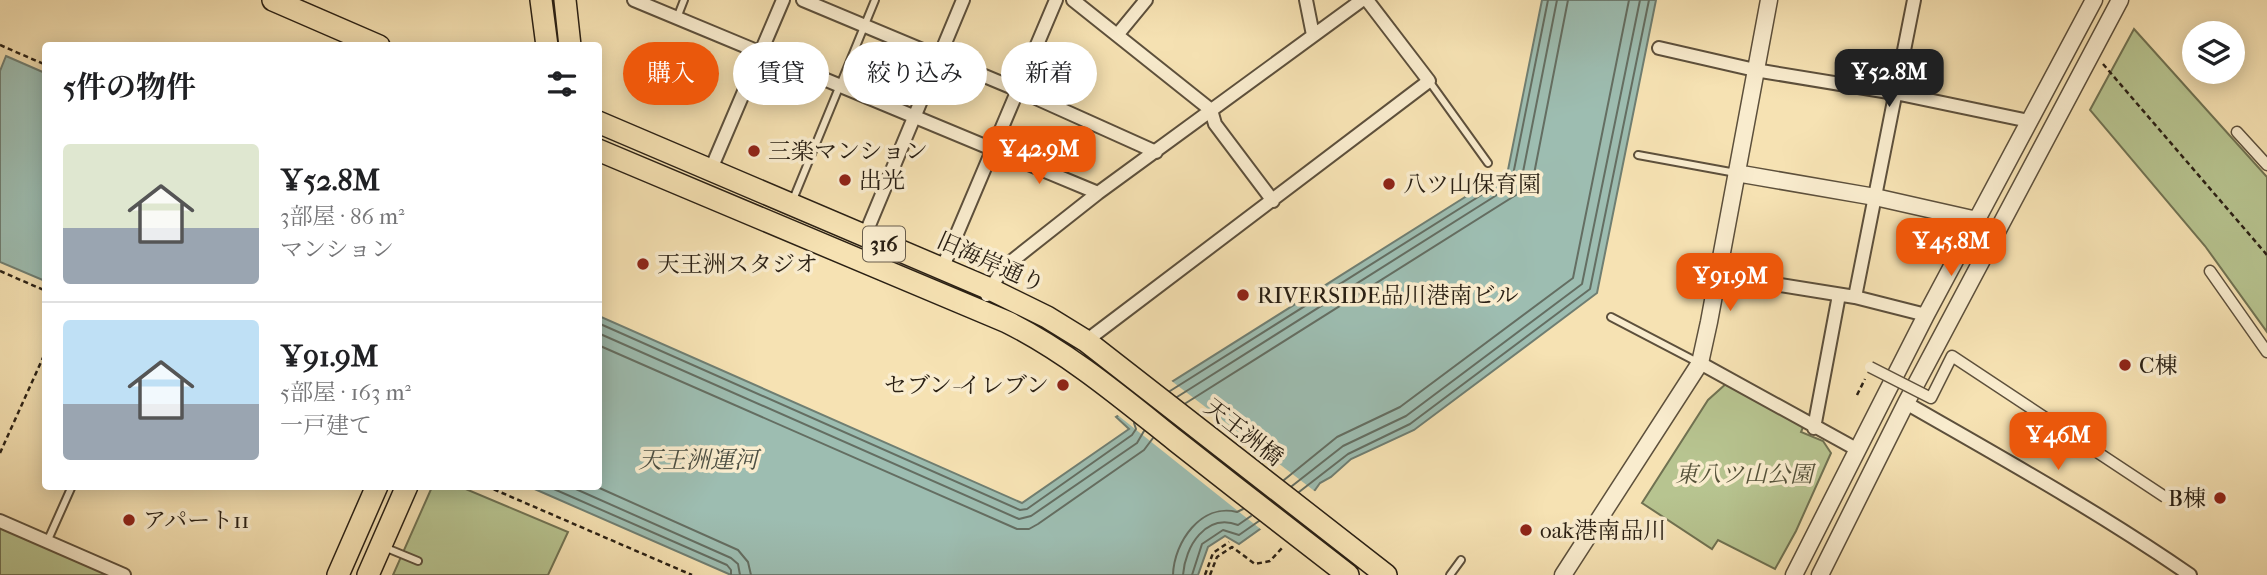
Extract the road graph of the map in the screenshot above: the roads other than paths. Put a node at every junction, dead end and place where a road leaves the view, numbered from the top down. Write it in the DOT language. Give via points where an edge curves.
graph roads {
  1 [pos="273,0"];
  2 [pos="541,0"];
  3 [pos="565,0"];
  4 [pos="634,0"];
  5 [pos="684,0"];
  6 [pos="783,0"];
  7 [pos="803,0"];
  8 [pos="875,0"];
  9 [pos="1056,0"];
  10 [pos="1073,0"];
  11 [pos="1146,0"];
  12 [pos="1306,0"];
  13 [pos="1364,0"];
  14 [pos="1769,0"];
  15 [pos="1914,0"];
  16 [pos="2094,0"];
  17 [pos="2120,0"];
  18 [pos="958,1"];
  19 [pos="312,8"];
  20 [pos="677,18"];
  21 [pos="864,26"];
  22 [pos="1118,34"];
  23 [pos="1313,35"];
  24 [pos="372,42"];
  25 [pos="546,42"];
  26 [pos="570,42"];
  27 [pos="733,42"];
  28 [pos="765,42"];
  29 [pos="903,42"];
  30 [pos="944,42"];
  31 [pos="1038,42"];
  32 [pos="1659,47"];
  33 [pos="1755,70"];
  34 [pos="829,81"];
  35 [pos="1429,81"];
  36 [pos="839,85"];
  37 [pos="1895,93"];
  38 [pos="738,105"];
  39 [pos="919,105"];
  40 [pos="1012,105"];
  41 [pos="1051,105"];
  42 [pos="1211,110"];
  43 [pos="914,116"];
  44 [pos="2029,121"];
  45 [pos="602,124"];
  46 [pos="2237,132"];
  47 [pos="993,149"];
  48 [pos="602,152"];
  49 [pos="1156,152"];
  50 [pos="1638,155"];
  51 [pos="1489,163"];
  52 [pos="2267,165"];
  53 [pos="711,169"];
  54 [pos="1736,173"];
  55 [pos="1098,193"];
  56 [pos="1875,197"];
  57 [pos="1273,201"];
  58 [pos="792,204"];
  59 [pos="1977,220"];
  60 [pos="865,235"];
  61 [pos="942,269"];
  62 [pos="2210,271"];
  63 [pos="1718,275"];
  64 [pos="990,289"];
  65 [pos="1839,295"];
  66 [pos="1855,297"];
  67 [pos="980,311"];
  68 [pos="1926,315"];
  69 [pos="1611,317"];
  70 [pos="1086,341"];
  71 [pos="2267,351"];
  72 [pos="1700,363"];
  73 [pos="1870,367"];
  74 [pos="1154,394"];
  75 [pos="1906,402"];
  76 [pos="1814,428"];
  77 [pos="1858,450"];
  78 [pos="70,490"];
  79 [pos="375,490"];
  80 [pos="405,490"];
  81 [pos="2165,497"];
  82 [pos="0,521"];
  83 [pos="47,542"];
  84 [pos="382,546"];
  85 [pos="1461,560"];
  86 [pos="418,561"];
  87 [pos="124,575"];
  88 [pos="338,575"];
  89 [pos="368,575"];
  90 [pos="1348,575"];
  91 [pos="1386,575"];
  92 [pos="1450,575"];
  93 [pos="1563,575"];
  94 [pos="1794,575"];
  95 [pos="1820,575"];
  96 [pos="2190,575"];
  1 -- 19 [label="main road"];
  2 -- 25 [label="main road"];
  3 -- 26 [label="main road"];
  4 -- 20 [label="street"];
  5 -- 20 [label="lane"];
  6 -- 28 [label="street"];
  7 -- 21 [label="street"];
  8 -- 21 [label="lane"];
  9 -- 31 [label="street"];
  10 -- 22 [label="street"];
  11 -- 22 [label="street"];
  12 -- 23 [label="street"];
  13 -- 23 [label="street"];
  13 -- 35 [label="street"];
  14 -- 33 [label="street"];
  15 -- 37 [label="street"];
  16 -- 44 [label="street"];
  17 -- 75 [label="street"];
  18 -- 30 [label="street"];
  19 -- 24 [label="main road"];
  20 -- 27 [label="street"];
  21 -- 29 [label="street"];
  21 -- 36 [label="lane"];
  22 -- 42 [label="street"];
  23 -- 42 [label="street"];
  32 -- 33 [label="street"];
  33 -- 37 [label="street"];
  33 -- 54 [label="street"];
  34 -- 36 [label="street"];
  35 -- 51 [label="lane"];
  35 -- 57 [label="street"];
  36 -- 43 [label="street"];
  36 -- 58 [label="lane"];
  37 -- 44 [label="street"];
  37 -- 56 [label="street"];
  38 -- 53 [label="street"];
  39 -- 43 [label="street"];
  40 -- 47 [label="street"];
  41 -- 49 [label="street"];
  42 -- 49 [label="street"];
  42 -- 57 [label="street" via="1215,124"];
  43 -- 47 [label="street"];
  43 -- 60 [label="street"];
  44 -- 59 [label="street"];
  45 -- 53 [label="main road, 旧海岸通り / 316"];
  46 -- 52 [label="street"];
  47 -- 55 [label="street"];
  47 -- 61 [label="street"];
  48 -- 67 [label="main road, 316"];
  49 -- 55 [label="street"];
  50 -- 54 [label="lane"];
  53 -- 58 [label="main road, 旧海岸通り / 316"];
  54 -- 56 [label="street"];
  54 -- 63 [label="street"];
  55 -- 64 [label="street" via="1003,268"];
  56 -- 59 [label="street"];
  56 -- 66 [label="street"];
  57 -- 70 [label="street"];
  58 -- 60 [label="main road, 旧海岸通り / 316"];
  59 -- 68 [label="street"];
  60 -- 61 [label="main road, 旧海岸通り / 316"];
  61 -- 64 [label="main road, 旧海岸通り / 316"];
  62 -- 71 [label="street"];
  63 -- 65 [label="street"];
  63 -- 72 [label="street"];
  64 -- 67 [label="street"];
  64 -- 70 [label="main road, 旧海岸通り / 316"];
  65 -- 66 [label="street"];
  65 -- 76 [label="street"];
  66 -- 68 [label="street"];
  67 -- 90 [label="main road, 316" via="1068,357"];
  68 -- 77 [label="street"];
  69 -- 72 [label="lane"];
  70 -- 74 [label="main road, 旧海岸通り / 316"];
  72 -- 76 [label="street"];
  72 -- 93 [label="street"];
  73 -- 81 [label="street, bridge" via="1931,398 1952,356"];
  74 -- 91 [label="main road, 天王洲橋 / 316"];
  75 -- 95 [label="street"];
  75 -- 96 [label="street"];
  76 -- 77 [label="street"];
  77 -- 94 [label="street"];
  78 -- 83 [label="lane"];
  79 -- 88 [label="main road"];
  80 -- 84 [label="main road"];
  82 -- 83 [label="street"];
  83 -- 87 [label="street"];
  84 -- 86 [label="lane"];
  84 -- 89 [label="main road"];
  85 -- 92 [label="lane"];
}
